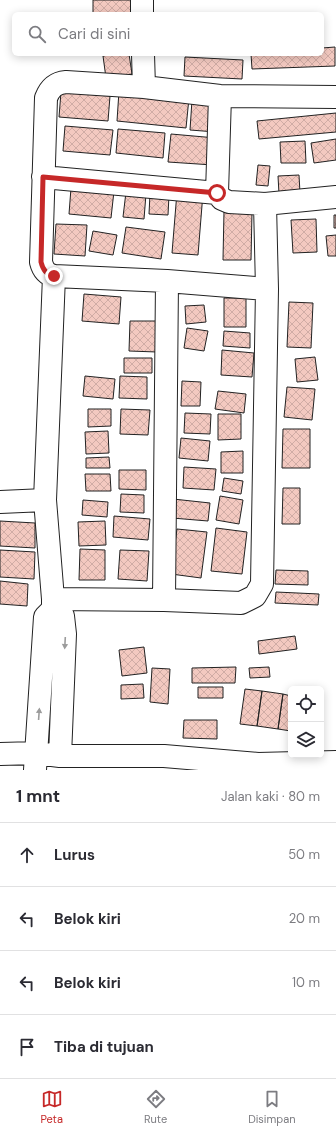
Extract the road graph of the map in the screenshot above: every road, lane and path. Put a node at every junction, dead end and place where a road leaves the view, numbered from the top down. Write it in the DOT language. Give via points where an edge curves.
graph roads {
  1 [pos="142,0"];
  2 [pos="142,12"];
  3 [pos="143,56"];
  4 [pos="144,87"];
  5 [pos="220,96"];
  6 [pos="336,97"];
  7 [pos="43,177"];
  8 [pos="217,193"];
  9 [pos="336,198"];
  10 [pos="265,204"];
  11 [pos="54,276"];
  12 [pos="167,281"];
  13 [pos="267,289"];
  14 [pos="45,500"];
  15 [pos="7,501"];
  16 [pos="164,600"];
  17 [pos="53,604"];
  18 [pos="0,754"];
  19 [pos="60,756"];
  20 [pos="36,762"];
  21 [pos="336,762"];
  22 [pos="259,767"];
  1 -- 2 [label="street"];
  3 -- 4 [label="street"];
  4 -- 5 [label="street"];
  4 -- 7 [label="street" via="66,82 54,86 46,98"];
  5 -- 6 [label="street"];
  5 -- 8 [label="street"];
  7 -- 8 [label="street"];
  7 -- 11 [label="street" via="41,262 43,270"];
  8 -- 10 [label="street" via="222,200 229,202"];
  9 -- 10 [label="street"];
  10 -- 13 [label="street"];
  11 -- 12 [label="street"];
  11 -- 14 [label="street"];
  12 -- 13 [label="street"];
  12 -- 16 [label="street"];
  13 -- 16 [label="street" via="262,584 255,596 241,602"];
  14 -- 15 [label="street"];
  14 -- 17 [label="street"];
  16 -- 17 [label="street"];
  17 -- 19 [label="street, one-way" via="63,616 65,634"];
  20 -- 17 [label="street, one-way" via="45,617"];
  18 -- 20 [label="street"];
  19 -- 20 [label="street"];
  19 -- 22 [label="street" via="164,756"];
  21 -- 22 [label="street"];
}
